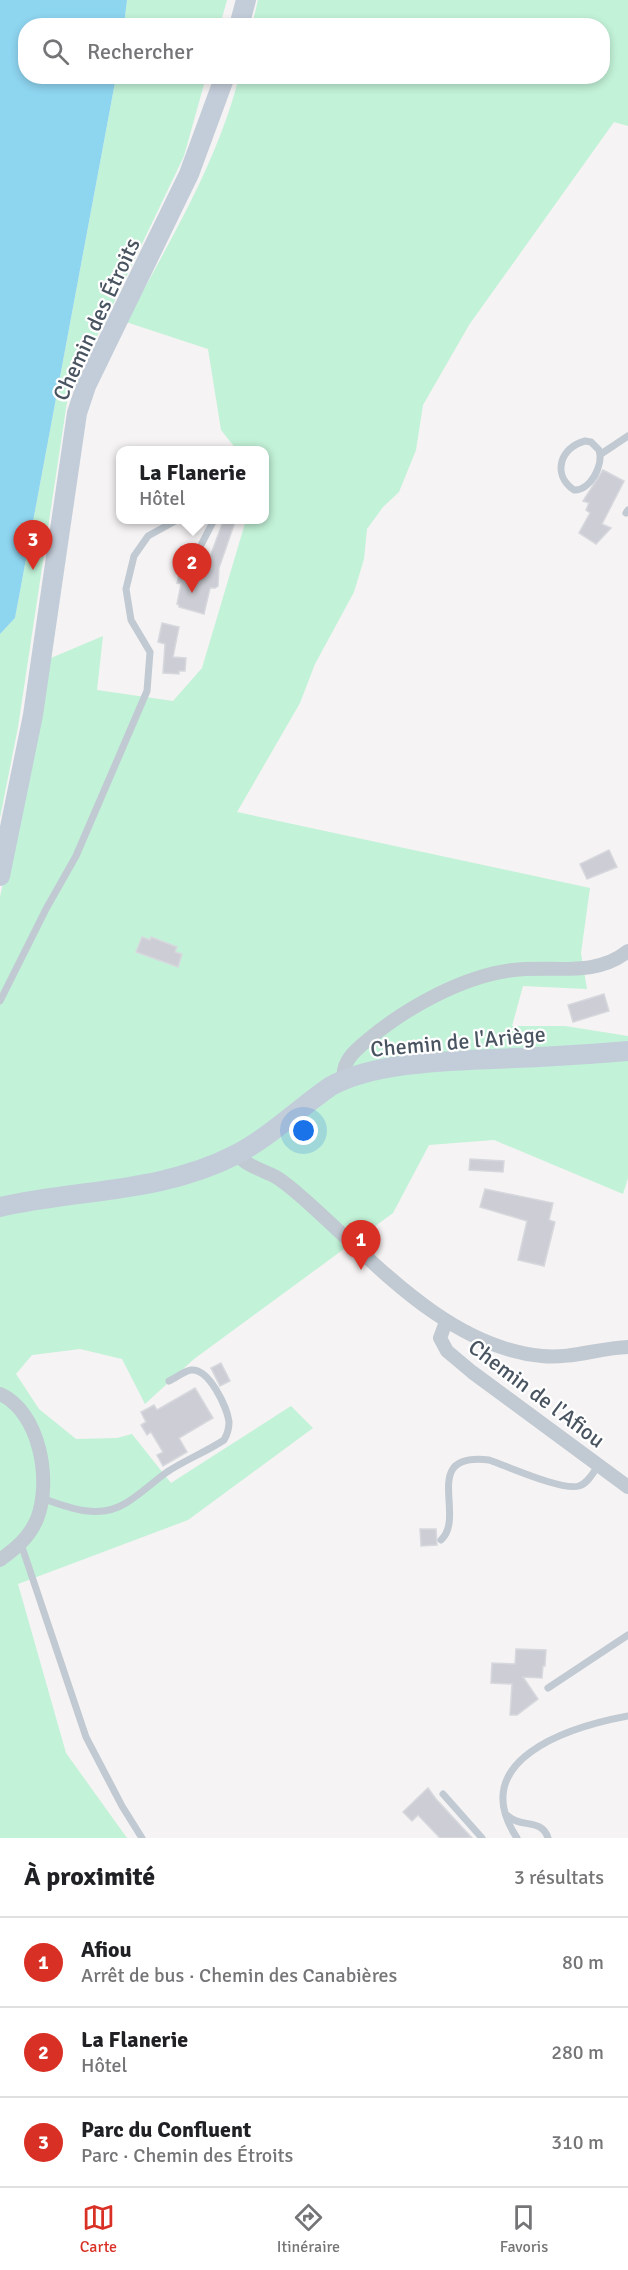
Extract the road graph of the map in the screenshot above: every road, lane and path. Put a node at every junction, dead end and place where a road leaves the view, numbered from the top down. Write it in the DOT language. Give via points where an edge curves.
graph roads {
  1 [pos="246,0"];
  2 [pos="241,18"];
  3 [pos="222,84"];
  4 [pos="628,436"];
  5 [pos="601,454"];
  6 [pos="168,524"];
  7 [pos="212,524"];
  8 [pos="201,545"];
  9 [pos="0,876"];
  10 [pos="628,951"];
  11 [pos="0,1001"];
  12 [pos="628,1051"];
  13 [pos="344,1079"];
  14 [pos="237,1154"];
  15 [pos="0,1207"];
  16 [pos="446,1322"];
  17 [pos="628,1347"];
  18 [pos="169,1381"];
  19 [pos="0,1394"];
  20 [pos="598,1466"];
  21 [pos="628,1487"];
  22 [pos="42,1498"];
  23 [pos="441,1540"];
  24 [pos="21,1544"];
  25 [pos="0,1560"];
  26 [pos="628,1635"];
  27 [pos="548,1688"];
  28 [pos="628,1716"];
  29 [pos="443,1794"];
  30 [pos="504,1812"];
  31 [pos="142,1838"];
  32 [pos="482,1838"];
  33 [pos="517,1838"];
  34 [pos="548,1838"];
  1 -- 2 [label="main road"];
  3 -- 9 [label="main road, Chemin des Étroits" via="189,174 86,386 77,413 33,715"];
  4 -- 5 [label="lane"];
  5 -- 5 [label="lane" via="601,462 586,487 574,490 568,486 561,469 571,446 591,442"];
  6 -- 11 [label="lane" via="148,536 135,556 126,589 131,620 150,652 147,691 76,856"];
  7 -- 8 [label="lane"];
  10 -- 13 [label="street" via="602,966 513,970 444,991 379,1030 346,1061"];
  12 -- 13 [label="main road, Chemin de l'Ariège" via="403,1066"];
  13 -- 14 [label="main road, Chemin de l'Ariège"];
  14 -- 15 [label="main road, Chemin de l'Ariège" via="211,1167 154,1183"];
  14 -- 16 [label="street" via="303,1198"];
  16 -- 17 [label="street" via="522,1354 567,1357"];
  16 -- 20 [label="street, Chemin de l'Afiou" via="440,1338 447,1352"];
  18 -- 22 [label="lane" via="191,1370 202,1372 210,1380 229,1421 224,1440 168,1472 114,1510 83,1511"];
  19 -- 22 [label="street" via="26,1416 35,1434"];
  20 -- 21 [label="street, Chemin de l'Afiou"];
  20 -- 23 [label="lane" via="587,1481 570,1486 489,1460 460,1462 449,1482 448,1528"];
  22 -- 24 [label="street" via="37,1518"];
  24 -- 25 [label="street"];
  24 -- 31 [label="lane" via="86,1737"];
  26 -- 27 [label="lane"];
  28 -- 30 [label="lane" via="551,1740 518,1761 504,1784"];
  29 -- 32 [label="lane"];
  30 -- 33 [label="lane"];
  30 -- 34 [label="lane" via="512,1820 543,1828"];
}
